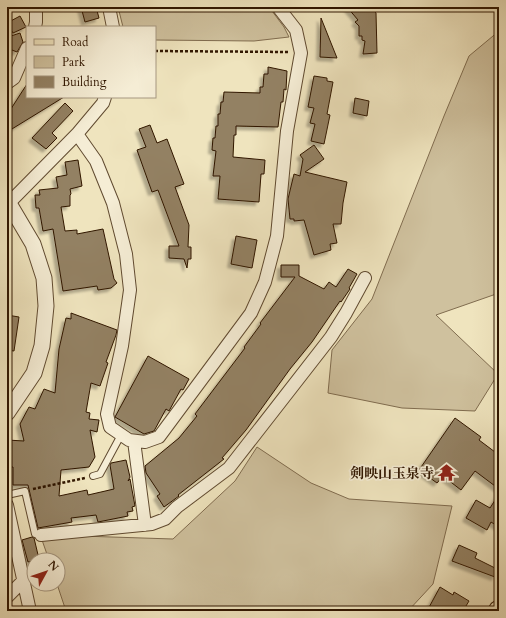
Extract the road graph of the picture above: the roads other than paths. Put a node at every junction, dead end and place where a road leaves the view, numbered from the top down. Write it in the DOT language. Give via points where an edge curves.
graph roads {
  1 [pos="36,7"];
  2 [pos="109,7"];
  3 [pos="278,7"];
  4 [pos="34,26"];
  5 [pos="113,26"];
  6 [pos="26,50"];
  7 [pos="7,83"];
  8 [pos="105,98"];
  9 [pos="77,134"];
  10 [pos="8,203"];
  11 [pos="365,278"];
  12 [pos="8,409"];
  13 [pos="121,435"];
  14 [pos="134,441"];
  15 [pos="93,476"];
  16 [pos="7,495"];
  17 [pos="7,505"];
  18 [pos="146,525"];
  19 [pos="41,535"];
  20 [pos="23,581"];
  21 [pos="7,597"];
  22 [pos="30,611"];
  1 -- 4 [label="street"];
  2 -- 5 [label="street"];
  3 -- 14 [label="street" via="296,30 301,53 287,131 277,236 265,282 251,313 159,437 145,442"];
  6 -- 7 [label="street" via="14,78"];
  8 -- 9 [label="street"];
  9 -- 10 [label="street"];
  9 -- 13 [label="street" via="96,161 114,203 126,254 130,290 122,346 107,414 110,427"];
  10 -- 12 [label="street" via="33,244 44,278 46,306 42,346 34,372"];
  11 -- 18 [label="street" via="331,337 229,468 165,519"];
  13 -- 14 [label="street"];
  13 -- 15 [label="lane" via="100,474"];
  14 -- 18 [label="street"];
  16 -- 19 [label="lane" via="25,491 35,534"];
  17 -- 20 [label="street"];
  18 -- 19 [label="street"];
  20 -- 21 [label="street"];
  20 -- 22 [label="street"];
}
